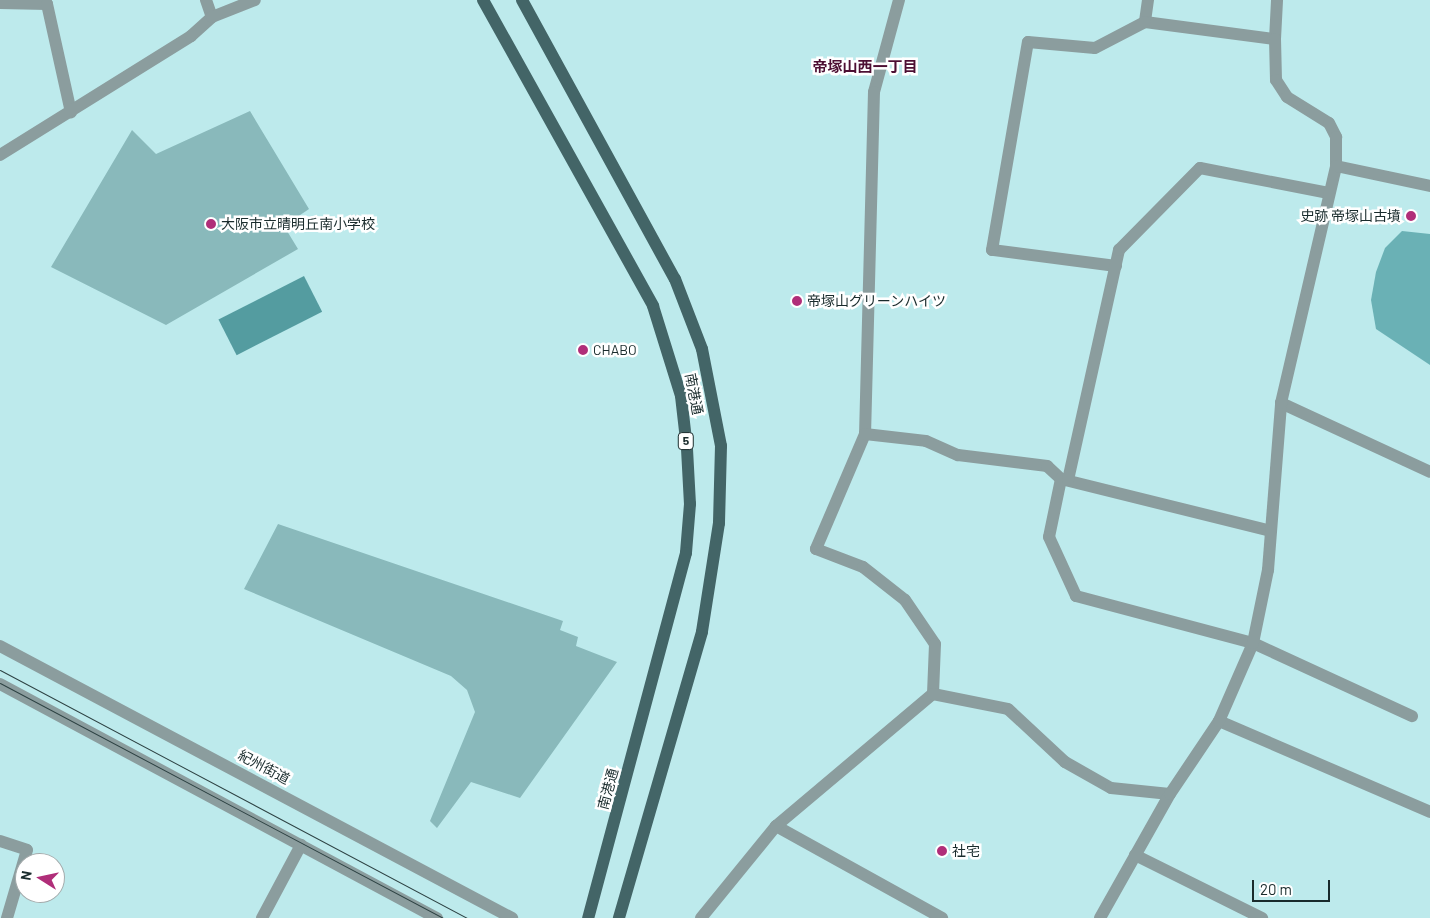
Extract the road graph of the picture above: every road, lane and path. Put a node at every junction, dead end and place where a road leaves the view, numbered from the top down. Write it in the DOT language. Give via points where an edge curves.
graph roads {
  1 [pos="206,0"];
  2 [pos="255,0"];
  3 [pos="482,0"];
  4 [pos="522,0"];
  5 [pos="898,0"];
  6 [pos="1148,0"];
  7 [pos="1277,0"];
  8 [pos="47,2"];
  9 [pos="0,3"];
  10 [pos="212,17"];
  11 [pos="1145,22"];
  12 [pos="1274,39"];
  13 [pos="71,112"];
  14 [pos="0,155"];
  15 [pos="1336,166"];
  16 [pos="1430,186"];
  17 [pos="1329,194"];
  18 [pos="1116,266"];
  19 [pos="1281,403"];
  20 [pos="865,434"];
  21 [pos="1430,472"];
  22 [pos="1064,480"];
  23 [pos="1271,531"];
  24 [pos="1253,643"];
  25 [pos="0,646"];
  26 [pos="0,684"];
  27 [pos="933,694"];
  28 [pos="1412,716"];
  29 [pos="1219,720"];
  30 [pos="1170,794"];
  31 [pos="1430,812"];
  32 [pos="776,826"];
  33 [pos="0,841"];
  34 [pos="301,845"];
  35 [pos="1136,855"];
  36 [pos="7,918"];
  37 [pos="262,918"];
  38 [pos="437,918"];
  39 [pos="512,918"];
  40 [pos="588,918"];
  41 [pos="619,918"];
  42 [pos="701,918"];
  43 [pos="942,918"];
  44 [pos="1100,918"];
  45 [pos="1262,918"];
  1 -- 10 [label="street"];
  2 -- 10 [label="street"];
  3 -- 40 [label="main road, 南港通 / 5" via="653,306 676,378 687,449 690,504 686,553"];
  4 -- 41 [label="main road, 南港通" via="675,279 702,349 721,446 720,523 702,632"];
  5 -- 20 [label="street" via="874,92"];
  6 -- 11 [label="street"];
  7 -- 12 [label="street"];
  8 -- 9 [label="street"];
  8 -- 13 [label="street"];
  10 -- 13 [label="street" via="191,36"];
  11 -- 12 [label="street"];
  11 -- 18 [label="street" via="1095,48 1028,42 992,250"];
  12 -- 15 [label="street" via="1276,80 1287,97 1329,124 1336,137"];
  13 -- 14 [label="street"];
  15 -- 16 [label="street"];
  15 -- 17 [label="street"];
  17 -- 18 [label="street" via="1200,168 1119,250"];
  17 -- 19 [label="street"];
  18 -- 22 [label="street"];
  19 -- 21 [label="street"];
  19 -- 23 [label="street"];
  20 -- 22 [label="street" via="926,441 958,455 1047,466"];
  20 -- 27 [label="street" via="816,549 863,567 905,600 935,644"];
  22 -- 23 [label="street"];
  22 -- 24 [label="street" via="1048,537 1076,596"];
  23 -- 24 [label="street"];
  24 -- 28 [label="street"];
  24 -- 29 [label="street"];
  25 -- 39 [label="street, 紀州街道"];
  26 -- 34 [label="street"];
  27 -- 30 [label="street" via="1008,710 1065,762 1111,788"];
  27 -- 32 [label="street"];
  29 -- 30 [label="street"];
  29 -- 31 [label="street"];
  30 -- 35 [label="street"];
  32 -- 42 [label="street"];
  32 -- 43 [label="street"];
  33 -- 36 [label="street" via="27,850"];
  34 -- 37 [label="street"];
  34 -- 38 [label="street"];
  35 -- 44 [label="street"];
  35 -- 45 [label="street"];
}
